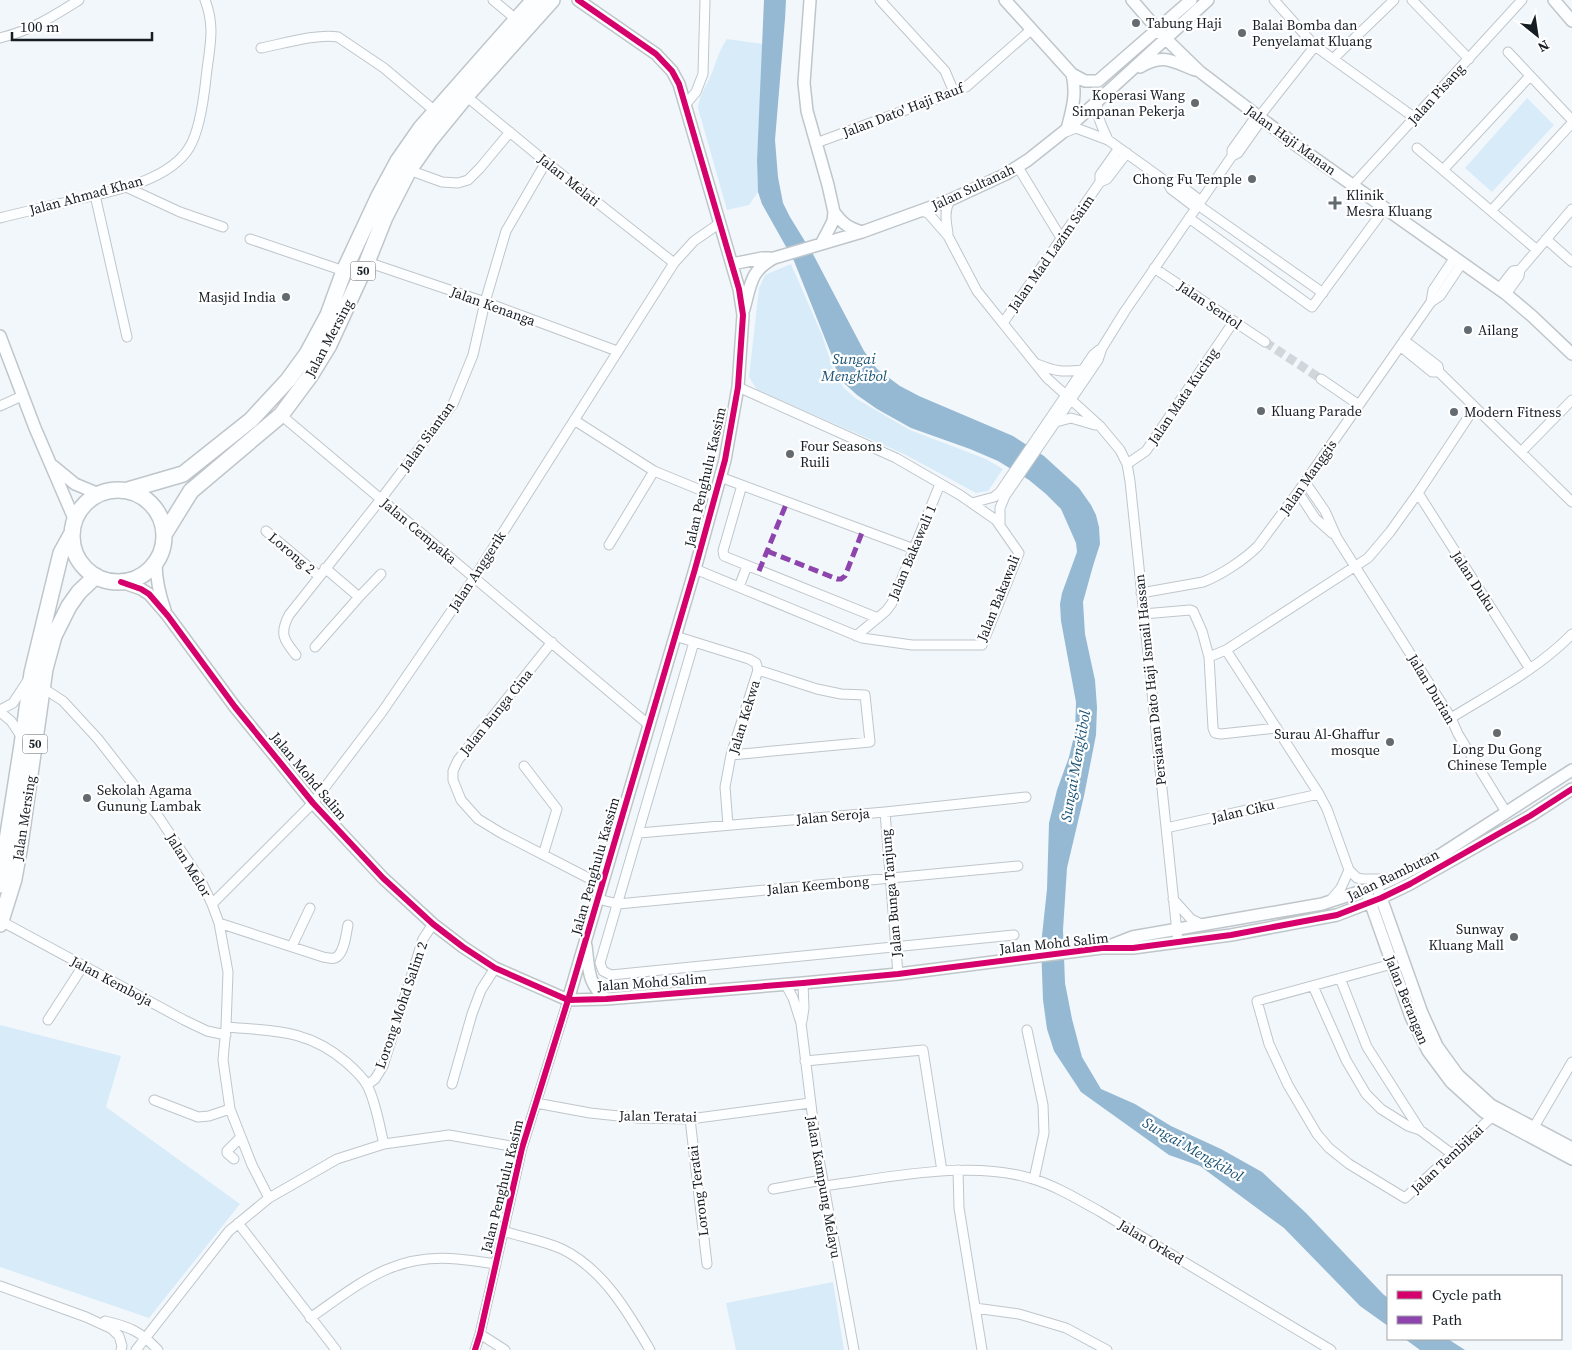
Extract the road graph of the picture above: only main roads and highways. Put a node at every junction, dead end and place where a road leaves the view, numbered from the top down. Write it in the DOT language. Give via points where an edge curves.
graph roads {
  1 [pos="534,0"];
  2 [pos="552,0"];
  3 [pos="128,490"];
  4 [pos="74,527"];
  5 [pos="165,533"];
  6 [pos="96,576"];
  7 [pos="0,885"];
  8 [pos="1,922"];
  1 -- 3 [label="highway, Jalan Mersing / 50" via="421,128 398,161 344,270 328,315 307,354 288,380 251,420 183,474"];
  2 -- 5 [label="highway, Jalan Mersing / 50" via="466,96 409,170 329,345 310,376 281,415 191,491"];
  3 -- 4 [label="highway, 50" via="99,494 87,502"];
  3 -- 5 [label="highway" via="150,502 162,521"];
  4 -- 6 [label="highway" via="72,542 76,555"];
  4 -- 7 [label="highway, Jalan Mersing / 50" via="61,552 32,673"];
  5 -- 6 [label="highway, 50" via="163,549 145,574 120,582"];
  6 -- 8 [label="highway, Jalan Mersing / 50" via="69,606 54,636 45,669 14,879"];
}
